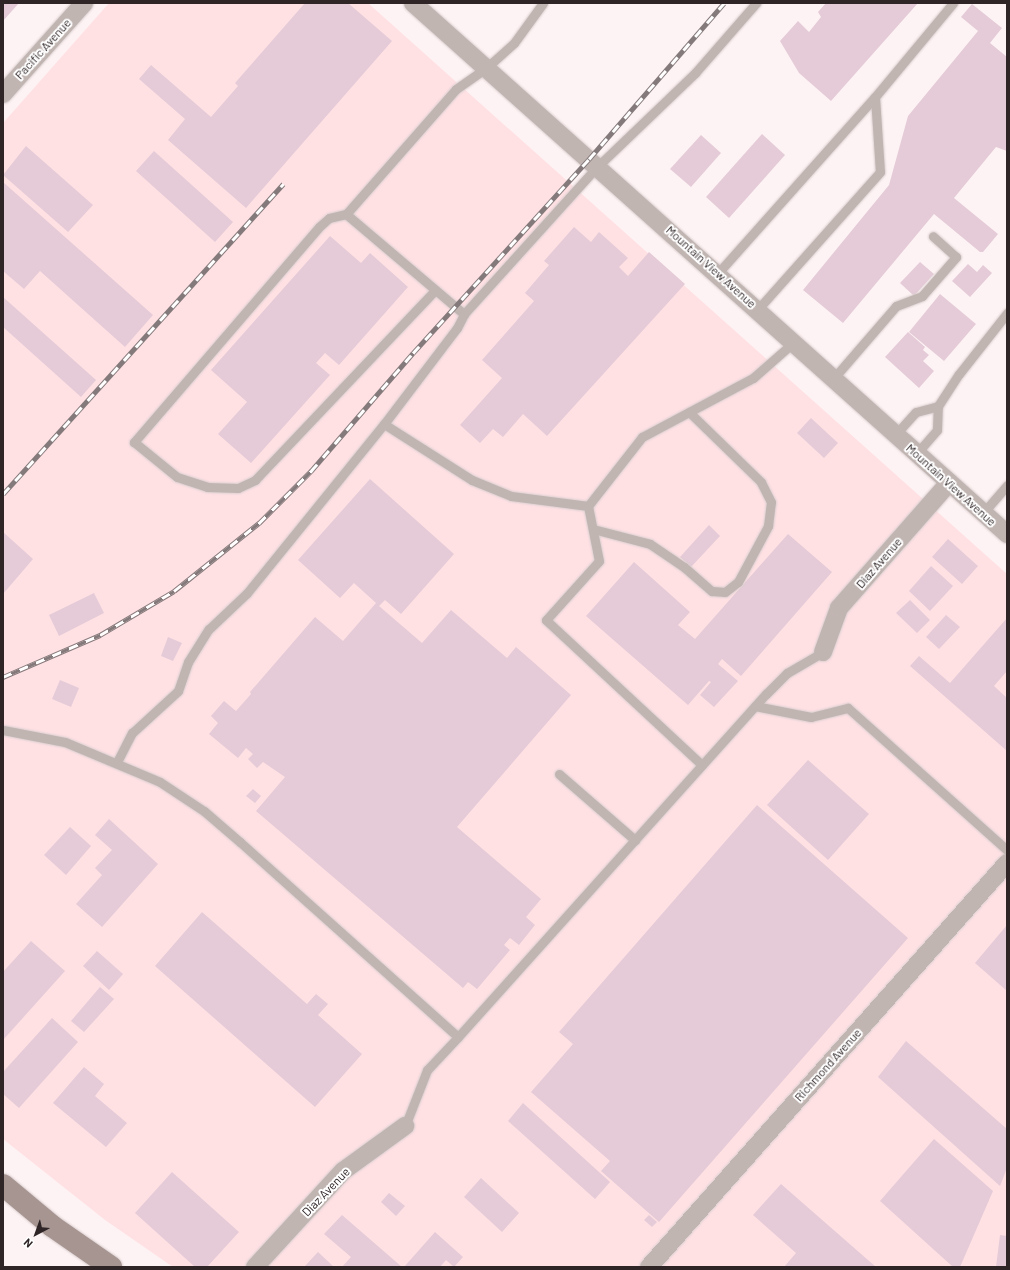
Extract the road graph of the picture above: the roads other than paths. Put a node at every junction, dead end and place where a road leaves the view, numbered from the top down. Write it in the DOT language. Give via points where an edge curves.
graph roads {
  1 [pos="84,3"];
  2 [pos="413,3"];
  3 [pos="543,3"];
  4 [pos="756,3"];
  5 [pos="953,3"];
  6 [pos="486,68"];
  7 [pos="3,94"];
  8 [pos="875,97"];
  9 [pos="598,168"];
  10 [pos="346,214"];
  11 [pos="933,236"];
  12 [pos="718,273"];
  13 [pos="435,290"];
  14 [pos="758,309"];
  15 [pos="1007,313"];
  16 [pos="464,314"];
  17 [pos="794,342"];
  18 [pos="833,379"];
  19 [pos="938,406"];
  20 [pos="689,412"];
  21 [pos="384,424"];
  22 [pos="895,434"];
  23 [pos="916,453"];
  24 [pos="949,483"];
  25 [pos="1007,485"];
  26 [pos="588,506"];
  27 [pos="982,513"];
  28 [pos="593,529"];
  29 [pos="1007,534"];
  30 [pos="823,652"];
  31 [pos="755,706"];
  32 [pos="3,730"];
  33 [pos="117,762"];
  34 [pos="702,765"];
  35 [pos="558,774"];
  36 [pos="635,840"];
  37 [pos="1007,850"];
  38 [pos="1007,863"];
  39 [pos="458,1037"];
  40 [pos="405,1126"];
  41 [pos="3,1185"];
  42 [pos="111,1267"];
  43 [pos="255,1267"];
  44 [pos="649,1267"];
  1 -- 7 [label="street, Pacific Avenue"];
  2 -- 6 [label="street, Mountain View Avenue"];
  3 -- 6 [label="lane" via="514,43"];
  4 -- 9 [label="lane" via="695,73"];
  5 -- 8 [label="lane"];
  6 -- 9 [label="street, Mountain View Avenue"];
  6 -- 10 [label="lane" via="456,89"];
  8 -- 12 [label="lane"];
  8 -- 14 [label="lane" via="880,172"];
  9 -- 12 [label="street, Mountain View Avenue"];
  9 -- 16 [label="lane"];
  10 -- 13 [label="lane"];
  10 -- 13 [label="lane" via="329,218 319,227 134,442 177,478 208,487 238,488 255,480"];
  11 -- 18 [label="lane" via="956,257 922,296 896,306"];
  12 -- 14 [label="street, Mountain View Avenue"];
  13 -- 16 [label="lane"];
  14 -- 17 [label="street, Mountain View Avenue"];
  15 -- 19 [label="lane" via="959,374"];
  16 -- 21 [label="lane" via="457,328"];
  17 -- 18 [label="street, Mountain View Avenue"];
  17 -- 20 [label="lane" via="753,378"];
  18 -- 22 [label="street, Mountain View Avenue"];
  19 -- 22 [label="lane" via="916,412"];
  19 -- 23 [label="lane" via="937,430"];
  20 -- 26 [label="lane" via="642,437"];
  20 -- 28 [label="lane" via="761,482 771,502 768,526 738,582 725,592 712,591 684,567 650,544"];
  21 -- 26 [label="lane" via="472,480 511,496"];
  21 -- 33 [label="lane" via="247,593 209,629 188,662 178,691 132,733"];
  22 -- 23 [label="street, Mountain View Avenue"];
  23 -- 24 [label="street, Mountain View Avenue"];
  24 -- 27 [label="street, Mountain View Avenue"];
  24 -- 30 [label="street, Diaz Avenue" via="839,608"];
  25 -- 27 [label="lane"];
  26 -- 28 [label="lane"];
  27 -- 29 [label="street, Mountain View Avenue"];
  28 -- 34 [label="lane" via="599,561 546,620"];
  30 -- 31 [label="lane" via="787,673"];
  31 -- 34 [label="lane"];
  31 -- 37 [label="lane" via="811,717 848,708"];
  32 -- 33 [label="lane" via="65,742"];
  33 -- 39 [label="lane" via="160,782 204,811"];
  34 -- 36 [label="lane"];
  35 -- 36 [label="lane"];
  36 -- 39 [label="lane"];
  38 -- 44 [label="street, Richmond Avenue"];
  39 -- 40 [label="lane" via="427,1070"];
  40 -- 43 [label="street, Diaz Avenue" via="343,1171"];
  41 -- 42 [label="main road" via="52,1226"];
}
